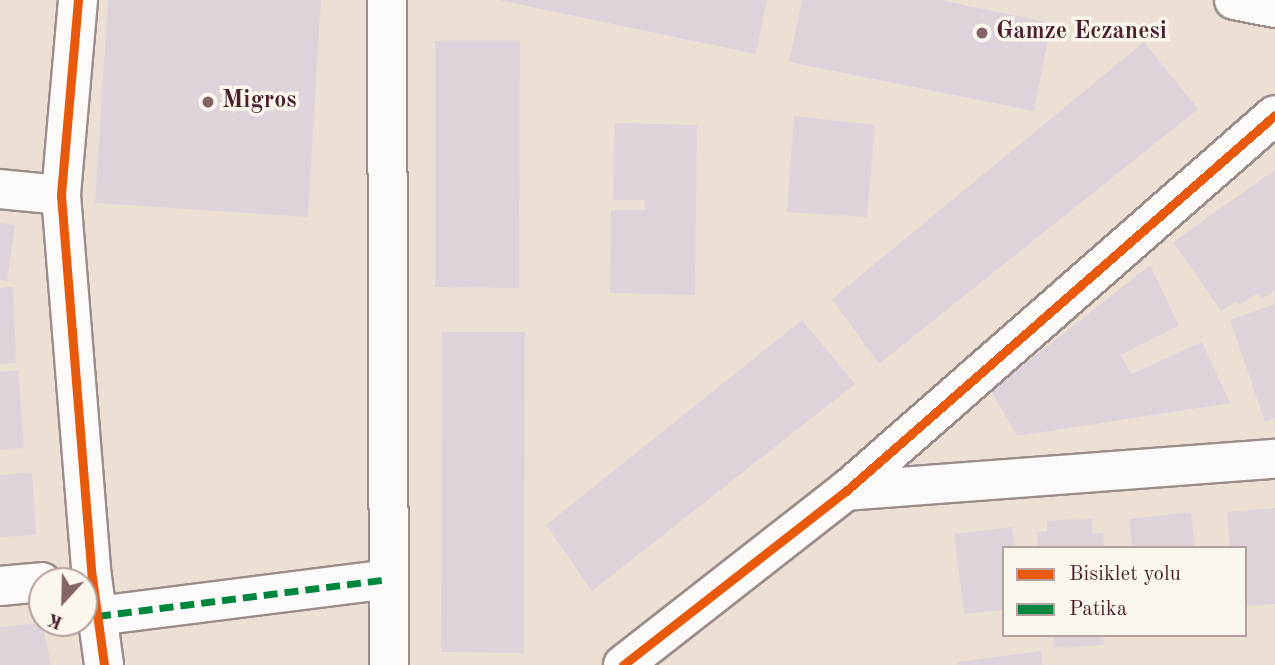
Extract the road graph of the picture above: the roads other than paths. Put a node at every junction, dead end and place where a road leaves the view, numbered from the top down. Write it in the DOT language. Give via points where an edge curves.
graph roads {
  1 [pos="78,0"];
  2 [pos="387,0"];
  3 [pos="1234,0"];
  4 [pos="1275,8"];
  5 [pos="1275,115"];
  6 [pos="0,189"];
  7 [pos="61,195"];
  8 [pos="1275,459"];
  9 [pos="846,491"];
  10 [pos="91,567"];
  11 [pos="389,579"];
  12 [pos="28,583"];
  13 [pos="0,586"];
  14 [pos="98,617"];
  15 [pos="98,624"];
  16 [pos="663,652"];
  17 [pos="104,665"];
  18 [pos="389,665"];
  19 [pos="623,665"];
  1 -- 7 [label="street"];
  2 -- 11 [label="street"];
  3 -- 4 [label="street"];
  5 -- 9 [label="street"];
  6 -- 7 [label="street"];
  7 -- 10 [label="street"];
  8 -- 9 [label="street"];
  9 -- 16 [label="street"];
  11 -- 14 [label="street"];
  11 -- 18 [label="street"];
  12 -- 13 [label="street"];
  15 -- 17 [label="street"];
  16 -- 19 [label="street"];
}
